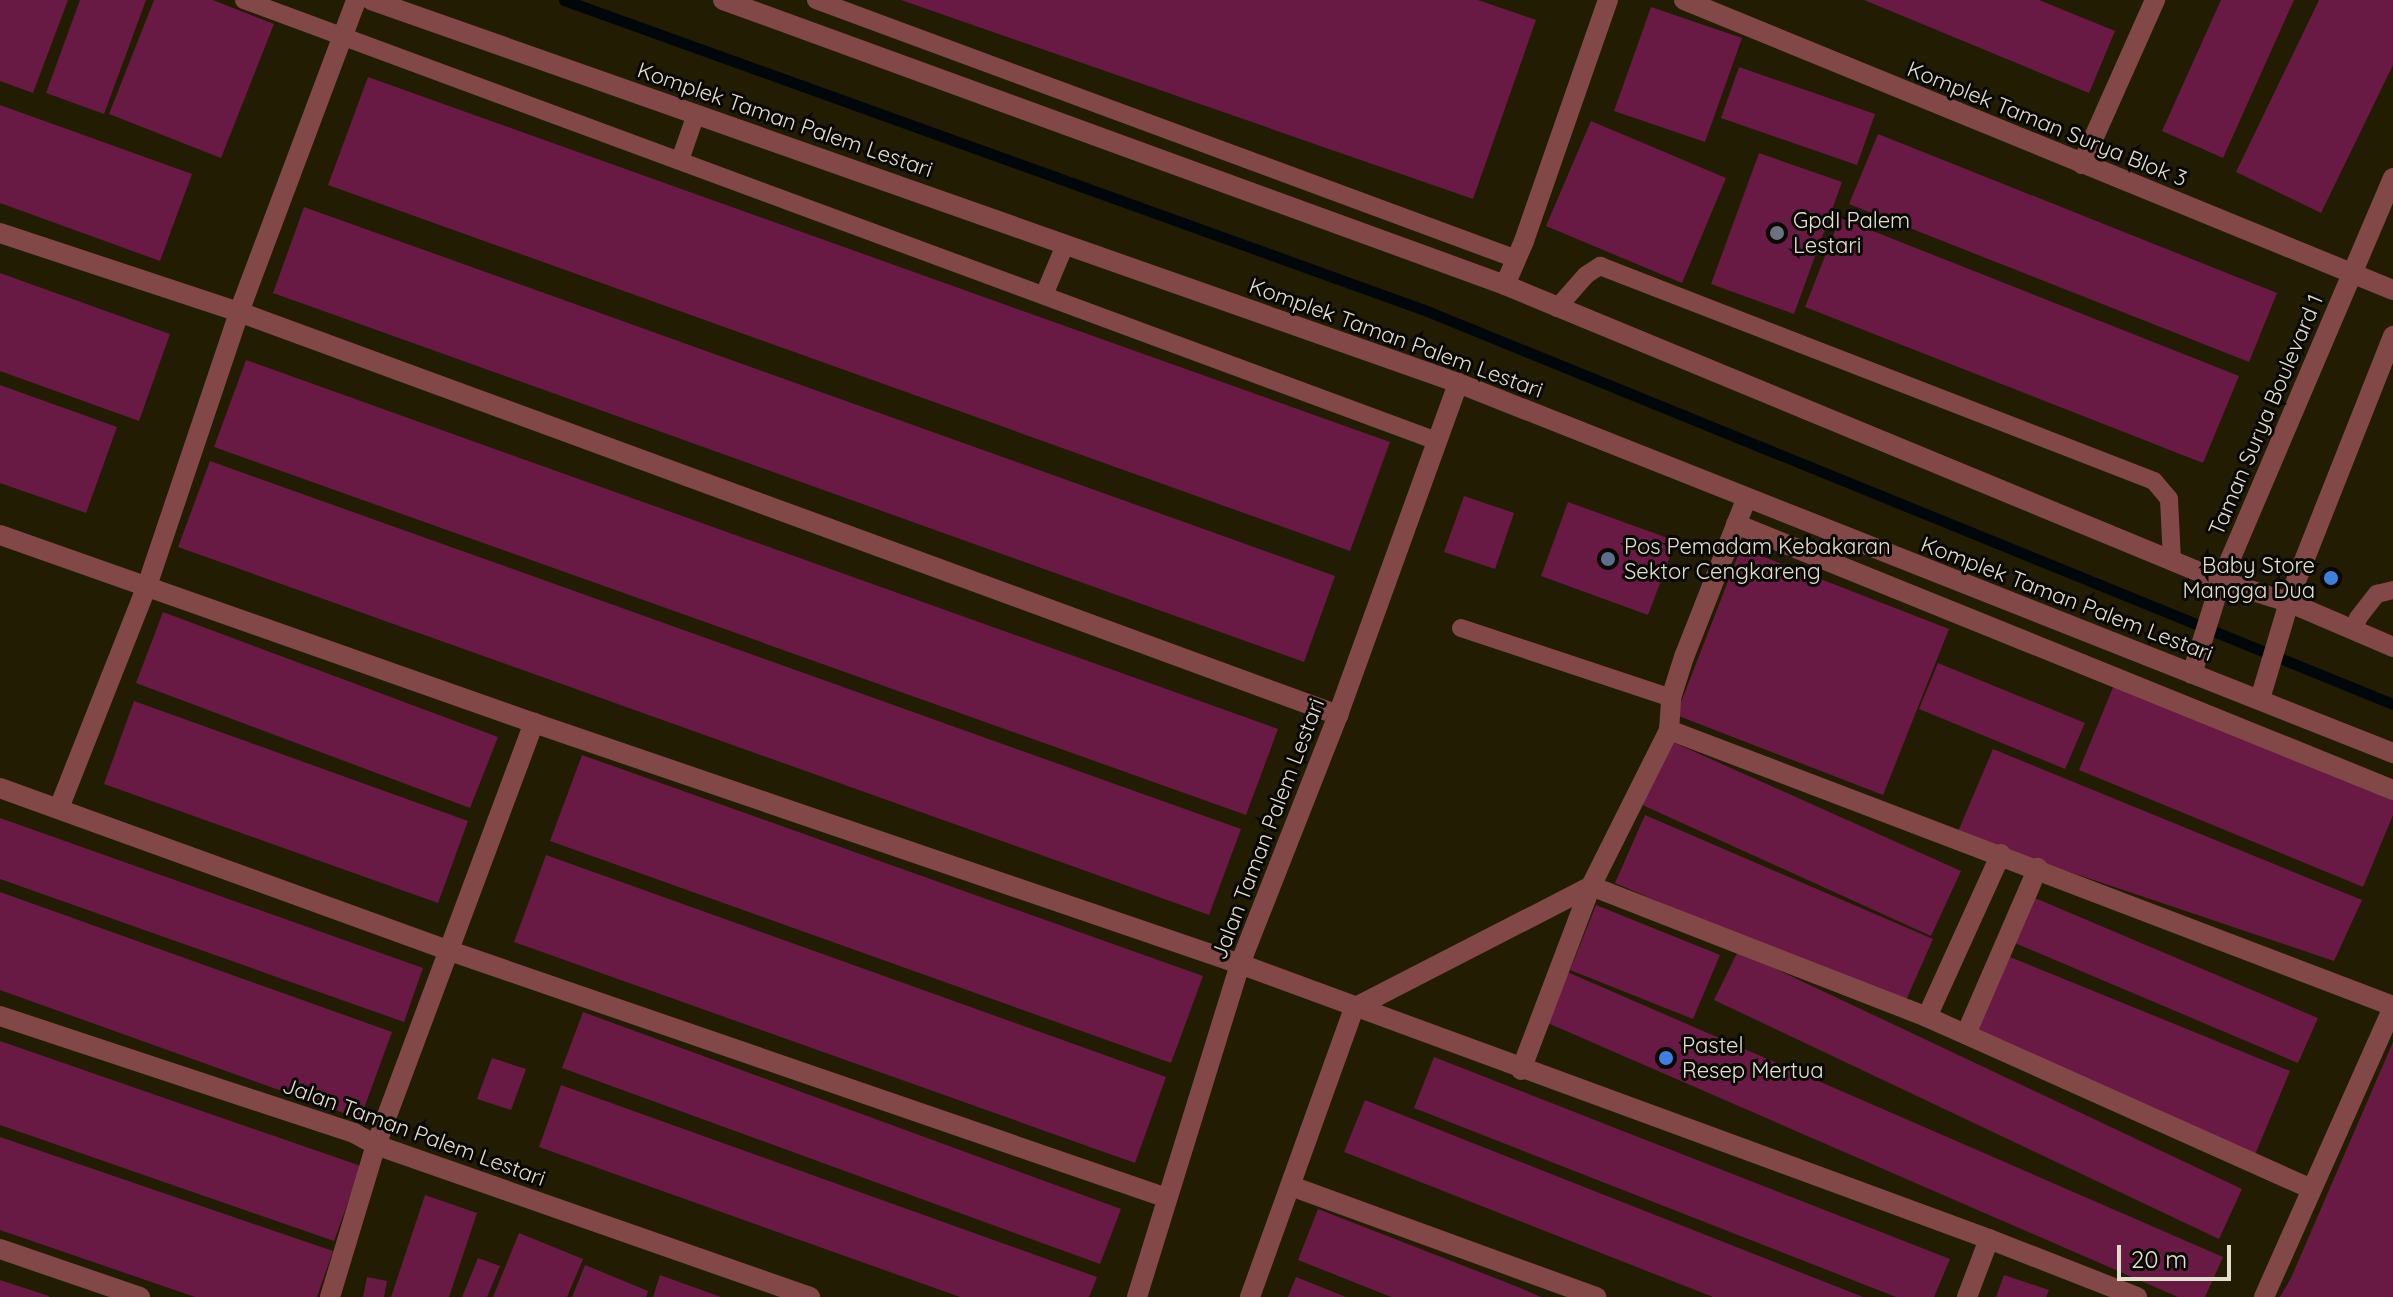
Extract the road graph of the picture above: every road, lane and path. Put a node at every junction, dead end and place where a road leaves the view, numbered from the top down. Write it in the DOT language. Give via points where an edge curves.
graph roads {
  1 [pos="244,0"];
  2 [pos="356,0"];
  3 [pos="371,0"];
  4 [pos="723,0"];
  5 [pos="816,0"];
  6 [pos="1608,0"];
  7 [pos="1684,0"];
  8 [pos="2155,0"];
  9 [pos="343,36"];
  10 [pos="696,114"];
  11 [pos="1231,154"];
  12 [pos="680,160"];
  13 [pos="2082,164"];
  14 [pos="2393,178"];
  15 [pos="1220,181"];
  16 [pos="0,233"];
  17 [pos="1065,245"];
  18 [pos="1516,259"];
  19 [pos="2351,275"];
  20 [pos="1505,285"];
  21 [pos="2393,290"];
  22 [pos="1044,295"];
  23 [pos="1557,308"];
  24 [pos="239,312"];
  25 [pos="2393,336"];
  26 [pos="1458,383"];
  27 [pos="1437,441"];
  28 [pos="1746,500"];
  29 [pos="1736,524"];
  30 [pos="0,535"];
  31 [pos="2172,561"];
  32 [pos="2221,581"];
  33 [pos="147,586"];
  34 [pos="2393,590"];
  35 [pos="2288,602"];
  36 [pos="1461,628"];
  37 [pos="2355,631"];
  38 [pos="2393,647"];
  39 [pos="2194,666"];
  40 [pos="1671,698"];
  41 [pos="2260,699"];
  42 [pos="1338,715"];
  43 [pos="534,723"];
  44 [pos="1669,730"];
  45 [pos="2251,731"];
  46 [pos="2393,753"];
  47 [pos="0,788"];
  48 [pos="2393,790"];
  49 [pos="59,808"];
  50 [pos="2001,854"];
  51 [pos="2038,868"];
  52 [pos="1591,886"];
  53 [pos="450,951"];
  54 [pos="1240,964"];
  55 [pos="2393,1006"];
  56 [pos="1354,1008"];
  57 [pos="0,1016"];
  58 [pos="1927,1017"];
  59 [pos="1966,1034"];
  60 [pos="1521,1070"];
  61 [pos="376,1145"];
  62 [pos="1291,1186"];
  63 [pos="2311,1189"];
  64 [pos="1167,1198"];
  65 [pos="1989,1239"];
  66 [pos="0,1249"];
  67 [pos="140,1297"];
  68 [pos="330,1297"];
  69 [pos="810,1297"];
  70 [pos="1137,1297"];
  71 [pos="1250,1297"];
  72 [pos="1596,1297"];
  73 [pos="1967,1297"];
  74 [pos="2137,1297"];
  75 [pos="2264,1297"];
  1 -- 9 [label="lane"];
  2 -- 9 [label="street"];
  3 -- 10 [label="street, Komplek Taman Palem Lestari"];
  4 -- 15 [label="street"];
  5 -- 11 [label="lane"];
  6 -- 18 [label="street"];
  7 -- 13 [label="street, Komplek Taman Surya Blok 3"];
  8 -- 13 [label="street"];
  9 -- 12 [label="lane"];
  9 -- 24 [label="street"];
  10 -- 12 [label="lane"];
  10 -- 17 [label="street, Komplek Taman Palem Lestari"];
  11 -- 15 [label="lane"];
  11 -- 18 [label="lane"];
  12 -- 22 [label="lane"];
  13 -- 19 [label="street, Komplek Taman Surya Blok 3"];
  14 -- 19 [label="street, Taman Surya Boulevard 1"];
  15 -- 20 [label="street"];
  16 -- 24 [label="street"];
  17 -- 22 [label="lane"];
  17 -- 26 [label="street, Komplek Taman Palem Lestari"];
  18 -- 20 [label="street"];
  19 -- 21 [label="street, Komplek Taman Surya Blok 3"];
  19 -- 32 [label="street, Taman Surya Boulevard 1"];
  20 -- 23 [label="street"];
  22 -- 27 [label="lane"];
  23 -- 31 [label="street"];
  23 -- 31 [label="lane" via="1600,266 2154,481 2169,499"];
  24 -- 33 [label="street"];
  24 -- 42 [label="street"];
  25 -- 35 [label="street"];
  26 -- 27 [label="street, Jalan Taman Palem Lestari"];
  26 -- 28 [label="street, Komplek Taman Palem Lestari"];
  27 -- 42 [label="street, Jalan Taman Palem Lestari"];
  28 -- 29 [label="street"];
  28 -- 39 [label="street, Komplek Taman Palem Lestari"];
  29 -- 40 [label="street"];
  29 -- 45 [label="street"];
  30 -- 33 [label="street"];
  31 -- 32 [label="street"];
  32 -- 35 [label="street"];
  32 -- 39 [label="street, Taman Surya Boulevard 1"];
  33 -- 43 [label="street"];
  33 -- 49 [label="street"];
  34 -- 37 [label="lane" via="2377,594 2358,618"];
  35 -- 37 [label="street"];
  35 -- 41 [label="street"];
  36 -- 40 [label="lane"];
  37 -- 38 [label="street"];
  39 -- 41 [label="street, Komplek Taman Palem Lestari"];
  40 -- 44 [label="street"];
  41 -- 45 [label="street"];
  41 -- 46 [label="street, Komplek Taman Palem Lestari"];
  42 -- 54 [label="street, Jalan Taman Palem Lestari"];
  43 -- 53 [label="street"];
  43 -- 54 [label="street"];
  44 -- 50 [label="street"];
  44 -- 52 [label="street"];
  45 -- 48 [label="street"];
  47 -- 49 [label="street"];
  49 -- 53 [label="street"];
  50 -- 51 [label="street"];
  50 -- 58 [label="street"];
  51 -- 55 [label="street"];
  51 -- 59 [label="street"];
  52 -- 56 [label="street"];
  52 -- 58 [label="street"];
  52 -- 60 [label="street"];
  53 -- 61 [label="street"];
  53 -- 64 [label="street"];
  54 -- 56 [label="street"];
  54 -- 64 [label="street, Jalan Taman Palem Lestari"];
  55 -- 63 [label="street"];
  56 -- 60 [label="street"];
  56 -- 62 [label="street"];
  57 -- 61 [label="street, Jalan Taman Palem Lestari" via="354,1133"];
  58 -- 59 [label="street"];
  59 -- 63 [label="street"];
  60 -- 65 [label="street"];
  61 -- 68 [label="street"];
  61 -- 69 [label="street, Jalan Taman Palem Lestari"];
  62 -- 71 [label="street"];
  62 -- 72 [label="street"];
  63 -- 75 [label="street"];
  64 -- 70 [label="street, Jalan Taman Palem Lestari"];
  65 -- 73 [label="street"];
  65 -- 74 [label="street"];
  66 -- 67 [label="street"];
}
